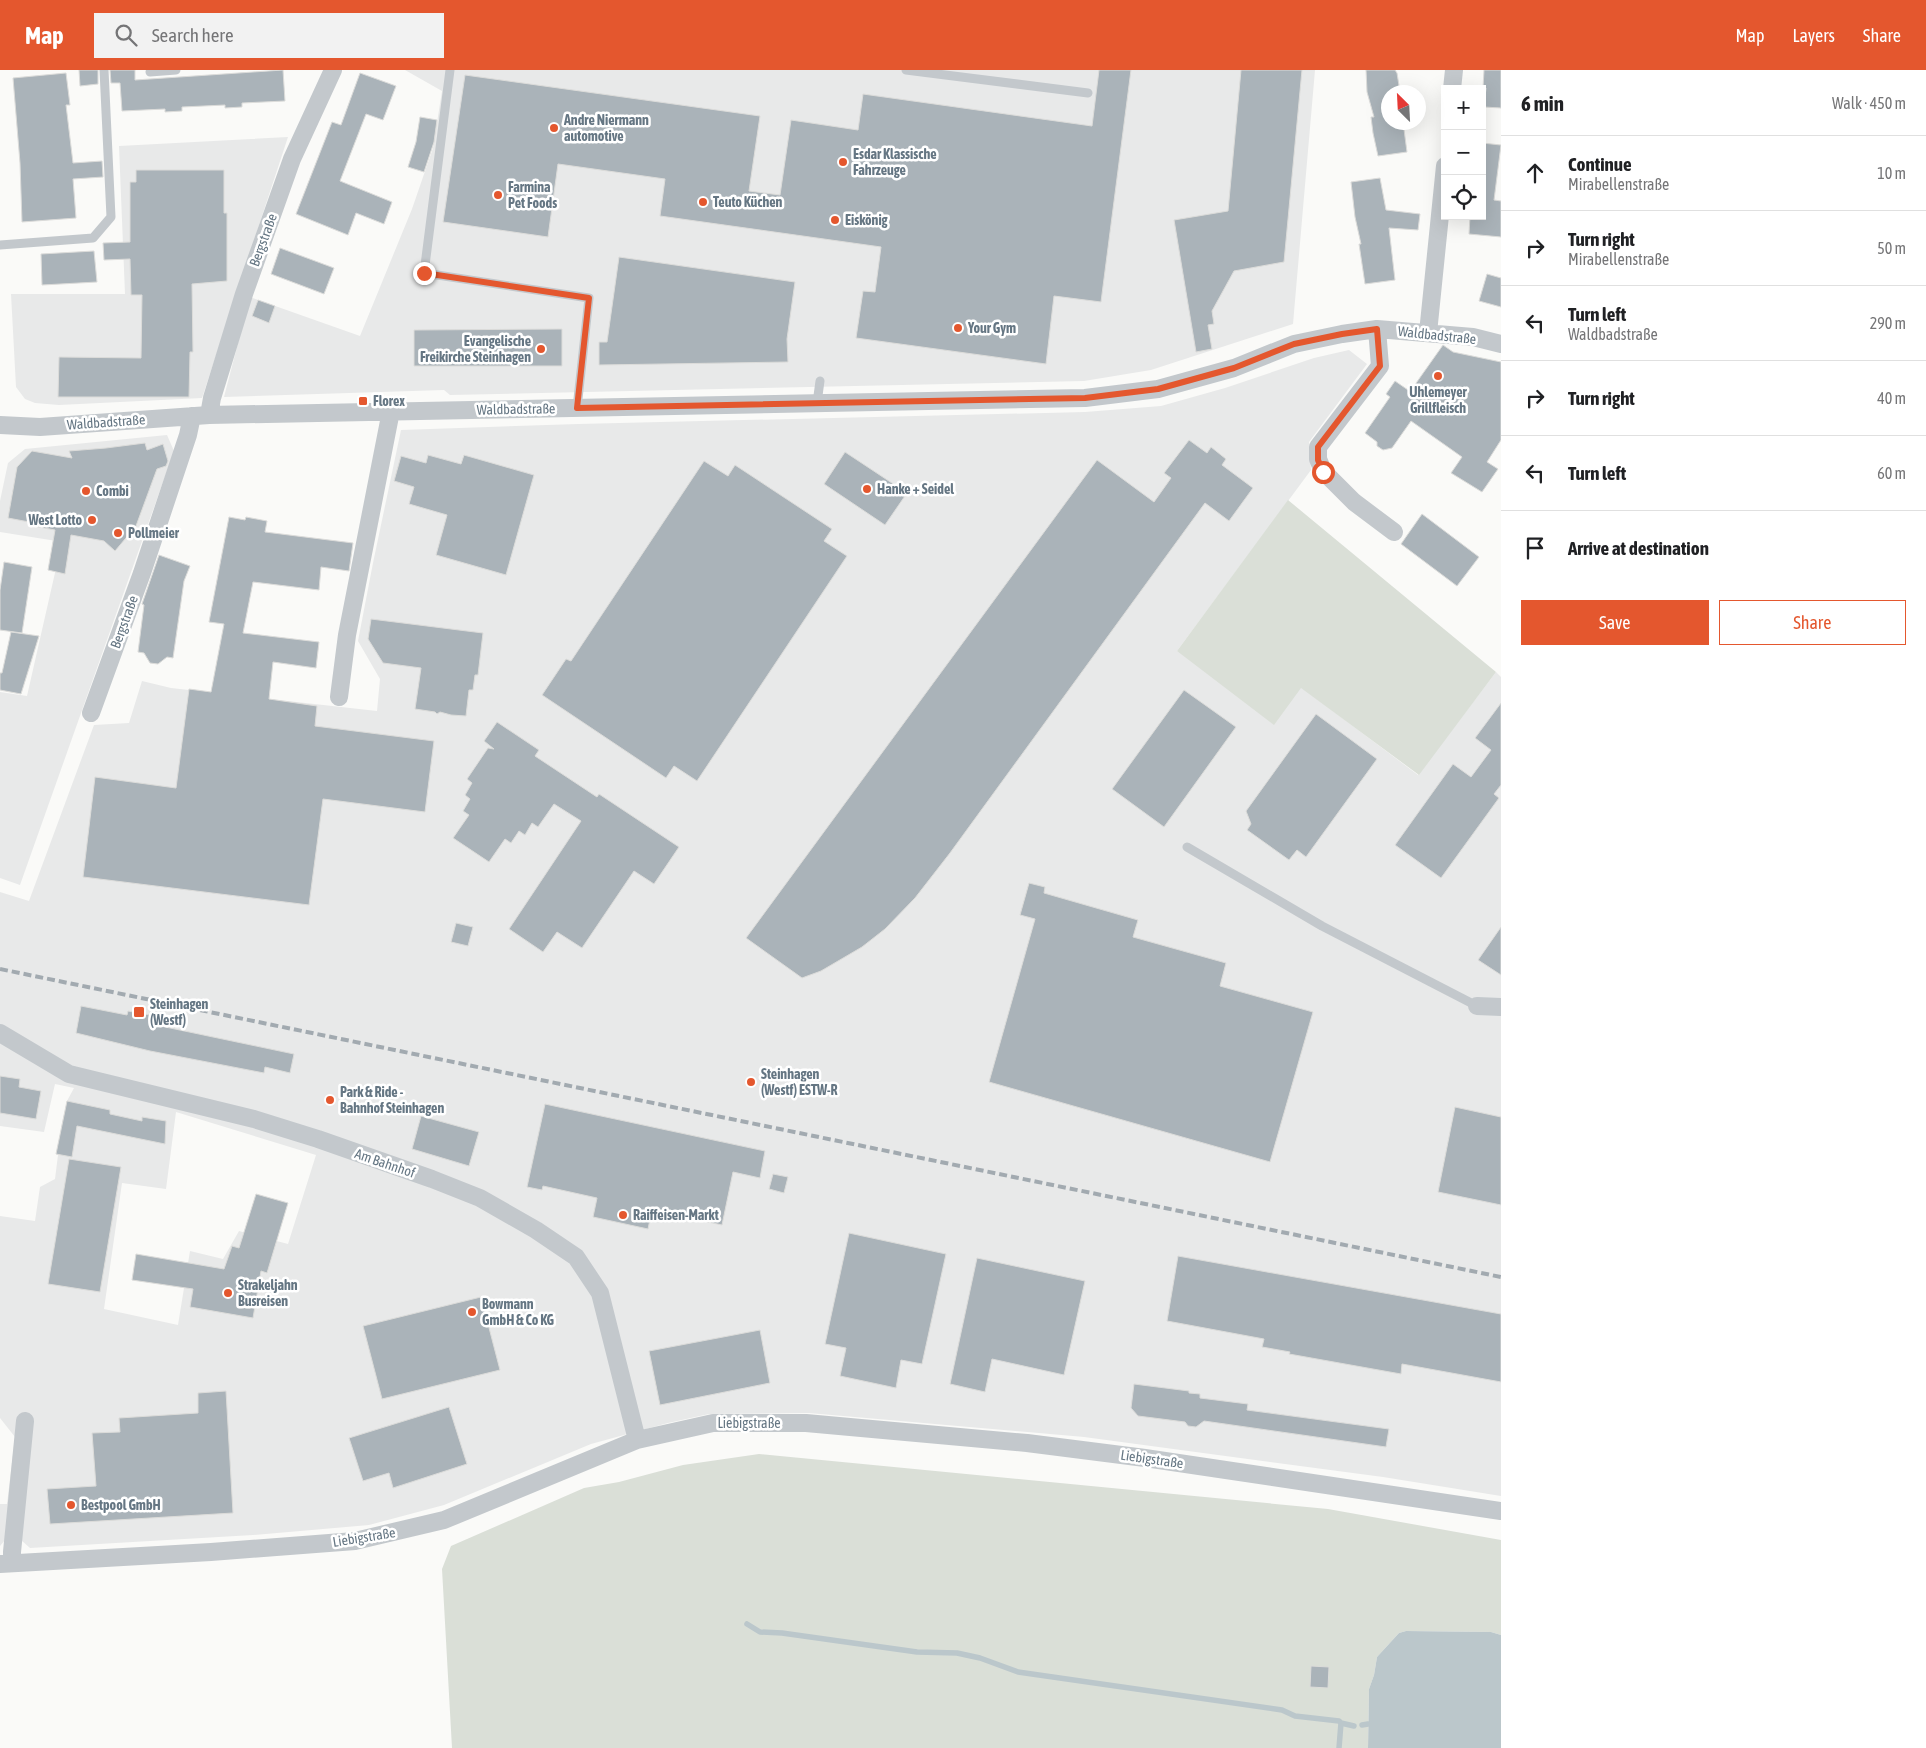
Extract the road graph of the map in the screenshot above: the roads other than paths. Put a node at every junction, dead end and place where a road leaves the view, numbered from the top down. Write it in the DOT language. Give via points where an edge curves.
graph roads {
  1 [pos="104,70"];
  2 [pos="176,70"];
  3 [pos="333,70"];
  4 [pos="450,70"];
  5 [pos="906,70"];
  6 [pos="1454,70"];
  7 [pos="150,72"];
  8 [pos="1452,85"];
  9 [pos="1088,92"];
  10 [pos="1444,175"];
  11 [pos="0,245"];
  12 [pos="1377,329"];
  13 [pos="1428,332"];
  14 [pos="1501,344"];
  15 [pos="820,381"];
  16 [pos="817,403"];
  17 [pos="577,408"];
  18 [pos="391,412"];
  19 [pos="200,416"];
  20 [pos="0,425"];
  21 [pos="1394,532"];
  22 [pos="339,697"];
  23 [pos="92,713"];
  24 [pos="1187,847"];
  25 [pos="1476,1006"];
  26 [pos="1501,1007"];
  27 [pos="0,1033"];
  28 [pos="25,1422"];
  29 [pos="637,1440"];
  30 [pos="1501,1510"];
  31 [pos="6,1564"];
  1 -- 11 [label="lane" via="111,216 93,238"];
  2 -- 7 [label="lane"];
  3 -- 19 [label="street, Bergstraße" via="292,159 214,391"];
  4 -- 17 [label="lane" via="424,273 589,298"];
  5 -- 9 [label="lane"];
  6 -- 8 [label="street"];
  10 -- 13 [label="street"];
  12 -- 13 [label="street, Waldbadstraße"];
  12 -- 16 [label="street, Waldbadstraße" via="1294,344 1234,368 1158,389 1085,398"];
  12 -- 21 [label="street" via="1380,366 1318,447 1318,460 1323,472 1354,502"];
  13 -- 14 [label="street, Waldbadstraße"];
  15 -- 16 [label="lane"];
  16 -- 17 [label="street, Waldbadstraße"];
  17 -- 18 [label="street, Waldbadstraße"];
  18 -- 19 [label="street, Waldbadstraße"];
  18 -- 22 [label="street" via="347,635"];
  19 -- 20 [label="street, Waldbadstraße" via="40,427"];
  19 -- 23 [label="street, Bergstraße" via="188,435"];
  24 -- 25 [label="lane" via="1322,926"];
  25 -- 26 [label="street"];
  27 -- 29 [label="street, Am Bahnhof" via="69,1074 254,1119 318,1139 480,1198 536,1230 576,1257 600,1293"];
  28 -- 31 [label="street, Liebigstraße" via="12,1552"];
  29 -- 30 [label="street, Liebigstraße" via="713,1423 806,1423 1037,1444"];
  29 -- 31 [label="street, Liebigstraße" via="444,1520 355,1541"];
}
